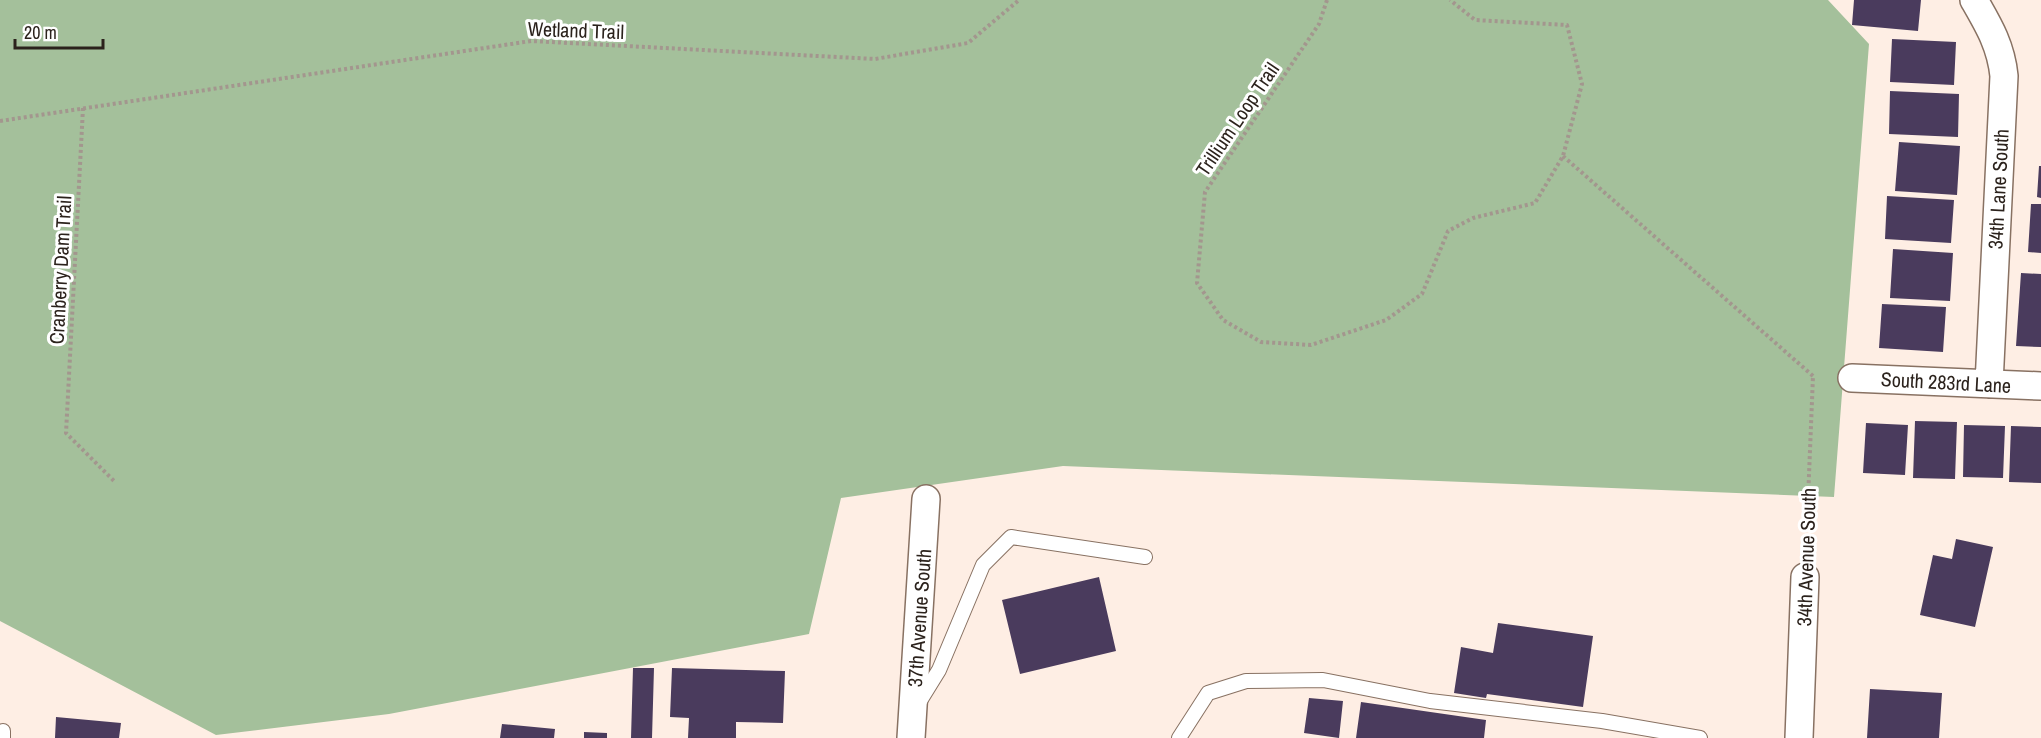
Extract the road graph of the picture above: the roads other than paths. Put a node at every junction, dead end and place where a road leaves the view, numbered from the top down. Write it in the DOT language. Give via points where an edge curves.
graph roads {
  1 [pos="1974,0"];
  2 [pos="1852,378"];
  3 [pos="1989,384"];
  4 [pos="2041,386"];
  5 [pos="926,499"];
  6 [pos="1145,557"];
  7 [pos="1805,577"];
  8 [pos="912,726"];
  9 [pos="1179,738"];
  10 [pos="1700,738"];
  11 [pos="1799,738"];
  1 -- 3 [label="street, 34th Lane South" via="1996,38 2004,76"];
  2 -- 3 [label="street, South 283rd Lane"];
  3 -- 4 [label="street, South 283rd Lane"];
  5 -- 8 [label="street, 37th Avenue South"];
  6 -- 8 [label="lane" via="1011,537 983,565"];
  7 -- 11 [label="street, 34th Avenue South"];
  9 -- 10 [label="lane" via="1208,693 1246,681 1323,680 1430,700 1602,721"];
}
